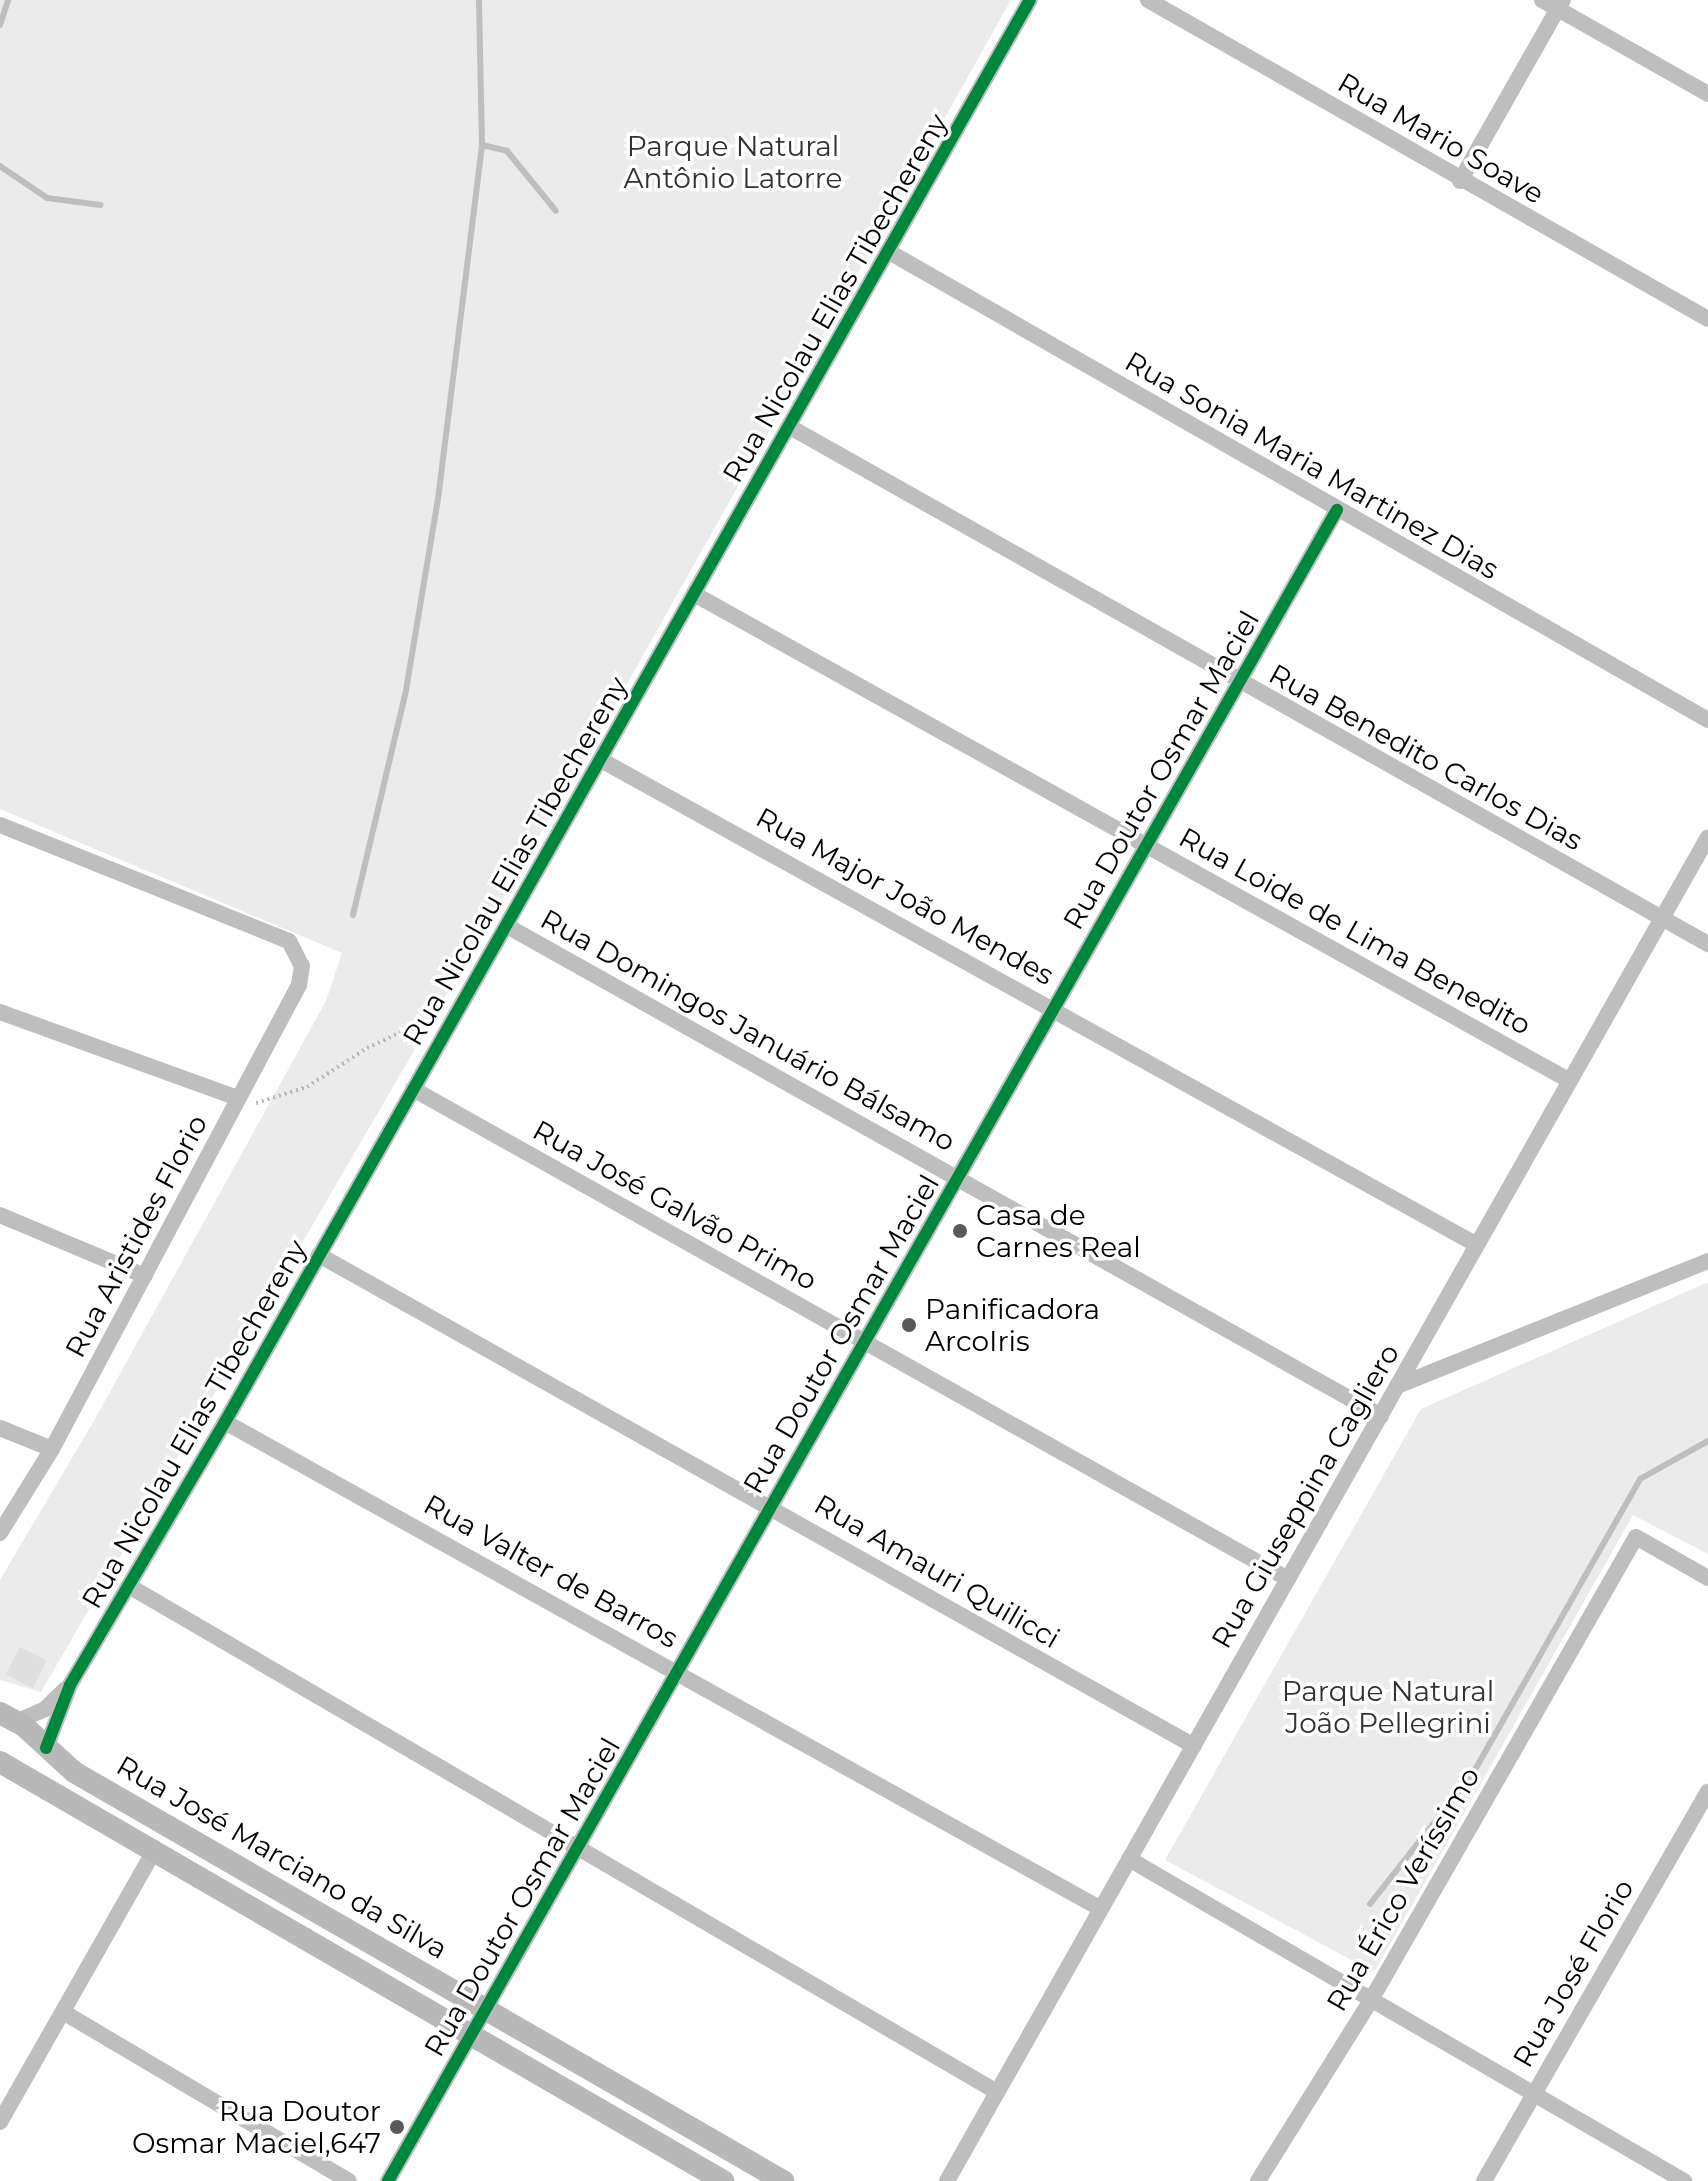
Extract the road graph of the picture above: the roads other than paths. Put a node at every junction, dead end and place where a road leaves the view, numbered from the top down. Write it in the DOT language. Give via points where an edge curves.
graph roads {
  1 [pos="1030,0"];
  2 [pos="1148,0"];
  3 [pos="1542,0"];
  4 [pos="1560,4"];
  5 [pos="1708,94"];
  6 [pos="1460,181"];
  7 [pos="891,253"];
  8 [pos="1708,319"];
  9 [pos="790,427"];
  10 [pos="1337,510"];
  11 [pos="694,594"];
  12 [pos="1238,682"];
  13 [pos="1708,720"];
  14 [pos="601,760"];
  15 [pos="0,825"];
  16 [pos="1708,837"];
  17 [pos="1146,845"];
  18 [pos="1662,918"];
  19 [pos="507,926"];
  20 [pos="1708,944"];
  21 [pos="1054,1007"];
  22 [pos="0,1012"];
  23 [pos="1570,1081"];
  24 [pos="413,1089"];
  25 [pos="237,1098"];
  26 [pos="958,1177"];
  27 [pos="0,1215"];
  28 [pos="1477,1245"];
  29 [pos="319,1255"];
  30 [pos="1708,1261"];
  31 [pos="145,1276"];
  32 [pos="865,1340"];
  33 [pos="1397,1386"];
  34 [pos="1381,1416"];
  35 [pos="225,1422"];
  36 [pos="0,1428"];
  37 [pos="52,1449"];
  38 [pos="771,1506"];
  39 [pos="0,1533"];
  40 [pos="1708,1578"];
  41 [pos="1288,1579"];
  42 [pos="129,1586"];
  43 [pos="678,1670"];
  44 [pos="70,1685"];
  45 [pos="8,1718"];
  46 [pos="1194,1746"];
  47 [pos="46,1748"];
  48 [pos="0,1762"];
  49 [pos="1708,1792"];
  50 [pos="578,1847"];
  51 [pos="155,1849"];
  52 [pos="1129,1859"];
  53 [pos="1101,1909"];
  54 [pos="1371,2000"];
  55 [pos="487,2008"];
  56 [pos="63,2012"];
  57 [pos="471,2035"];
  58 [pos="997,2092"];
  59 [pos="1533,2094"];
  60 [pos="0,2122"];
  61 [pos="349,2181"];
  62 [pos="388,2181"];
  63 [pos="723,2181"];
  64 [pos="783,2181"];
  65 [pos="947,2181"];
  66 [pos="1258,2181"];
  67 [pos="1484,2181"];
  68 [pos="1684,2181"];
  1 -- 7 [label="street, Rua Nicolau Elias Tibechereny"];
  2 -- 6 [label="street, Rua Mario Soave"];
  3 -- 4 [label="street"];
  4 -- 5 [label="street"];
  4 -- 6 [label="street"];
  6 -- 8 [label="street, Rua Mario Soave"];
  7 -- 9 [label="street, Rua Nicolau Elias Tibechereny"];
  7 -- 10 [label="street, Rua Sonia Maria Martinez Dias"];
  9 -- 11 [label="street, Rua Nicolau Elias Tibechereny"];
  9 -- 12 [label="street, Rua Benedito Carlos Dias"];
  10 -- 12 [label="street, Rua Doutor Osmar Maciel"];
  10 -- 13 [label="street, Rua Sonia Maria Martinez Dias"];
  11 -- 14 [label="street, Rua Nicolau Elias Tibechereny"];
  11 -- 17 [label="street, Rua Loide de Lima Benedito"];
  12 -- 17 [label="street, Rua Doutor Osmar Maciel"];
  12 -- 18 [label="street, Rua Benedito Carlos Dias"];
  14 -- 19 [label="street, Rua Nicolau Elias Tibechereny"];
  14 -- 21 [label="street, Rua Major João Mendes"];
  15 -- 25 [label="street, Rua Aristides Florio" via="289,941 301,957 299,985"];
  16 -- 18 [label="street, Rua Giuseppina Cagliero"];
  17 -- 21 [label="street, Rua Doutor Osmar Maciel"];
  17 -- 23 [label="street, Rua Loide de Lima Benedito"];
  18 -- 20 [label="street, Rua Benedito Carlos Dias"];
  18 -- 23 [label="street, Rua Giuseppina Cagliero"];
  19 -- 24 [label="street, Rua Nicolau Elias Tibechereny"];
  19 -- 26 [label="street, Rua Domingos Januário Bálsamo"];
  21 -- 26 [label="street, Rua Doutor Osmar Maciel"];
  21 -- 28 [label="street, Rua Major João Mendes"];
  22 -- 25 [label="street"];
  23 -- 28 [label="street, Rua Giuseppina Cagliero"];
  24 -- 29 [label="street, Rua Nicolau Elias Tibechereny"];
  24 -- 32 [label="street, Rua José Galvão Primo"];
  25 -- 31 [label="street, Rua Aristides Florio"];
  26 -- 32 [label="street, Rua Doutor Osmar Maciel"];
  26 -- 34 [label="street, Rua Domingos Januário Bálsamo"];
  27 -- 31 [label="street"];
  28 -- 33 [label="street, Rua Giuseppina Cagliero"];
  29 -- 35 [label="street, Rua Nicolau Elias Tibechereny"];
  29 -- 38 [label="street, Rua Amauri Quilicci"];
  30 -- 33 [label="street"];
  31 -- 37 [label="street, Rua Aristides Florio"];
  32 -- 38 [label="street, Rua Doutor Osmar Maciel"];
  32 -- 41 [label="street, Rua José Galvão Primo"];
  33 -- 34 [label="street, Rua Giuseppina Cagliero"];
  34 -- 41 [label="street, Rua Giuseppina Cagliero"];
  35 -- 42 [label="street, Rua Nicolau Elias Tibechereny"];
  35 -- 43 [label="street, Rua Valter de Barros"];
  36 -- 37 [label="street"];
  37 -- 39 [label="street, Rua Aristides Florio"];
  38 -- 43 [label="street, Rua Doutor Osmar Maciel"];
  38 -- 46 [label="street, Rua Amauri Quilicci"];
  40 -- 54 [label="street, Rua Érico Veríssimo" via="1636,1537"];
  41 -- 46 [label="street, Rua Giuseppina Cagliero"];
  42 -- 44 [label="street, Rua Nicolau Elias Tibechereny"];
  42 -- 50 [label="street"];
  43 -- 50 [label="street, Rua Doutor Osmar Maciel"];
  43 -- 53 [label="street, Rua Valter de Barros"];
  44 -- 45 [label="street, Rua Nicolau Elias Tibechereny" via="45,1709"];
  44 -- 47 [label="street, Rua Nicolau Elias Tibechereny"];
  45 -- 47 [label="street, Rua José Marciano da Silva"];
  46 -- 52 [label="street, Rua Giuseppina Cagliero"];
  47 -- 55 [label="street, Rua José Marciano da Silva" via="111,1794"];
  48 -- 51 [label="street, Rua José Marciano da Silva"];
  49 -- 59 [label="street, Rua José Florio"];
  50 -- 55 [label="street, Rua Doutor Osmar Maciel"];
  50 -- 58 [label="street"];
  51 -- 56 [label="street"];
  51 -- 57 [label="street, Rua José Marciano da Silva"];
  52 -- 53 [label="street, Rua Giuseppina Cagliero"];
  52 -- 54 [label="street"];
  53 -- 58 [label="street, Rua Giuseppina Cagliero"];
  54 -- 59 [label="street"];
  54 -- 66 [label="street, Rua Érico Veríssimo"];
  55 -- 57 [label="street, Rua Doutor Osmar Maciel"];
  55 -- 64 [label="street, Rua José Marciano da Silva"];
  56 -- 60 [label="street"];
  56 -- 61 [label="street"];
  57 -- 62 [label="street, Rua Doutor Osmar Maciel"];
  57 -- 63 [label="street, Rua José Marciano da Silva"];
  58 -- 65 [label="street, Rua Giuseppina Cagliero"];
  59 -- 67 [label="street, Rua José Florio"];
  59 -- 68 [label="street"];
}
